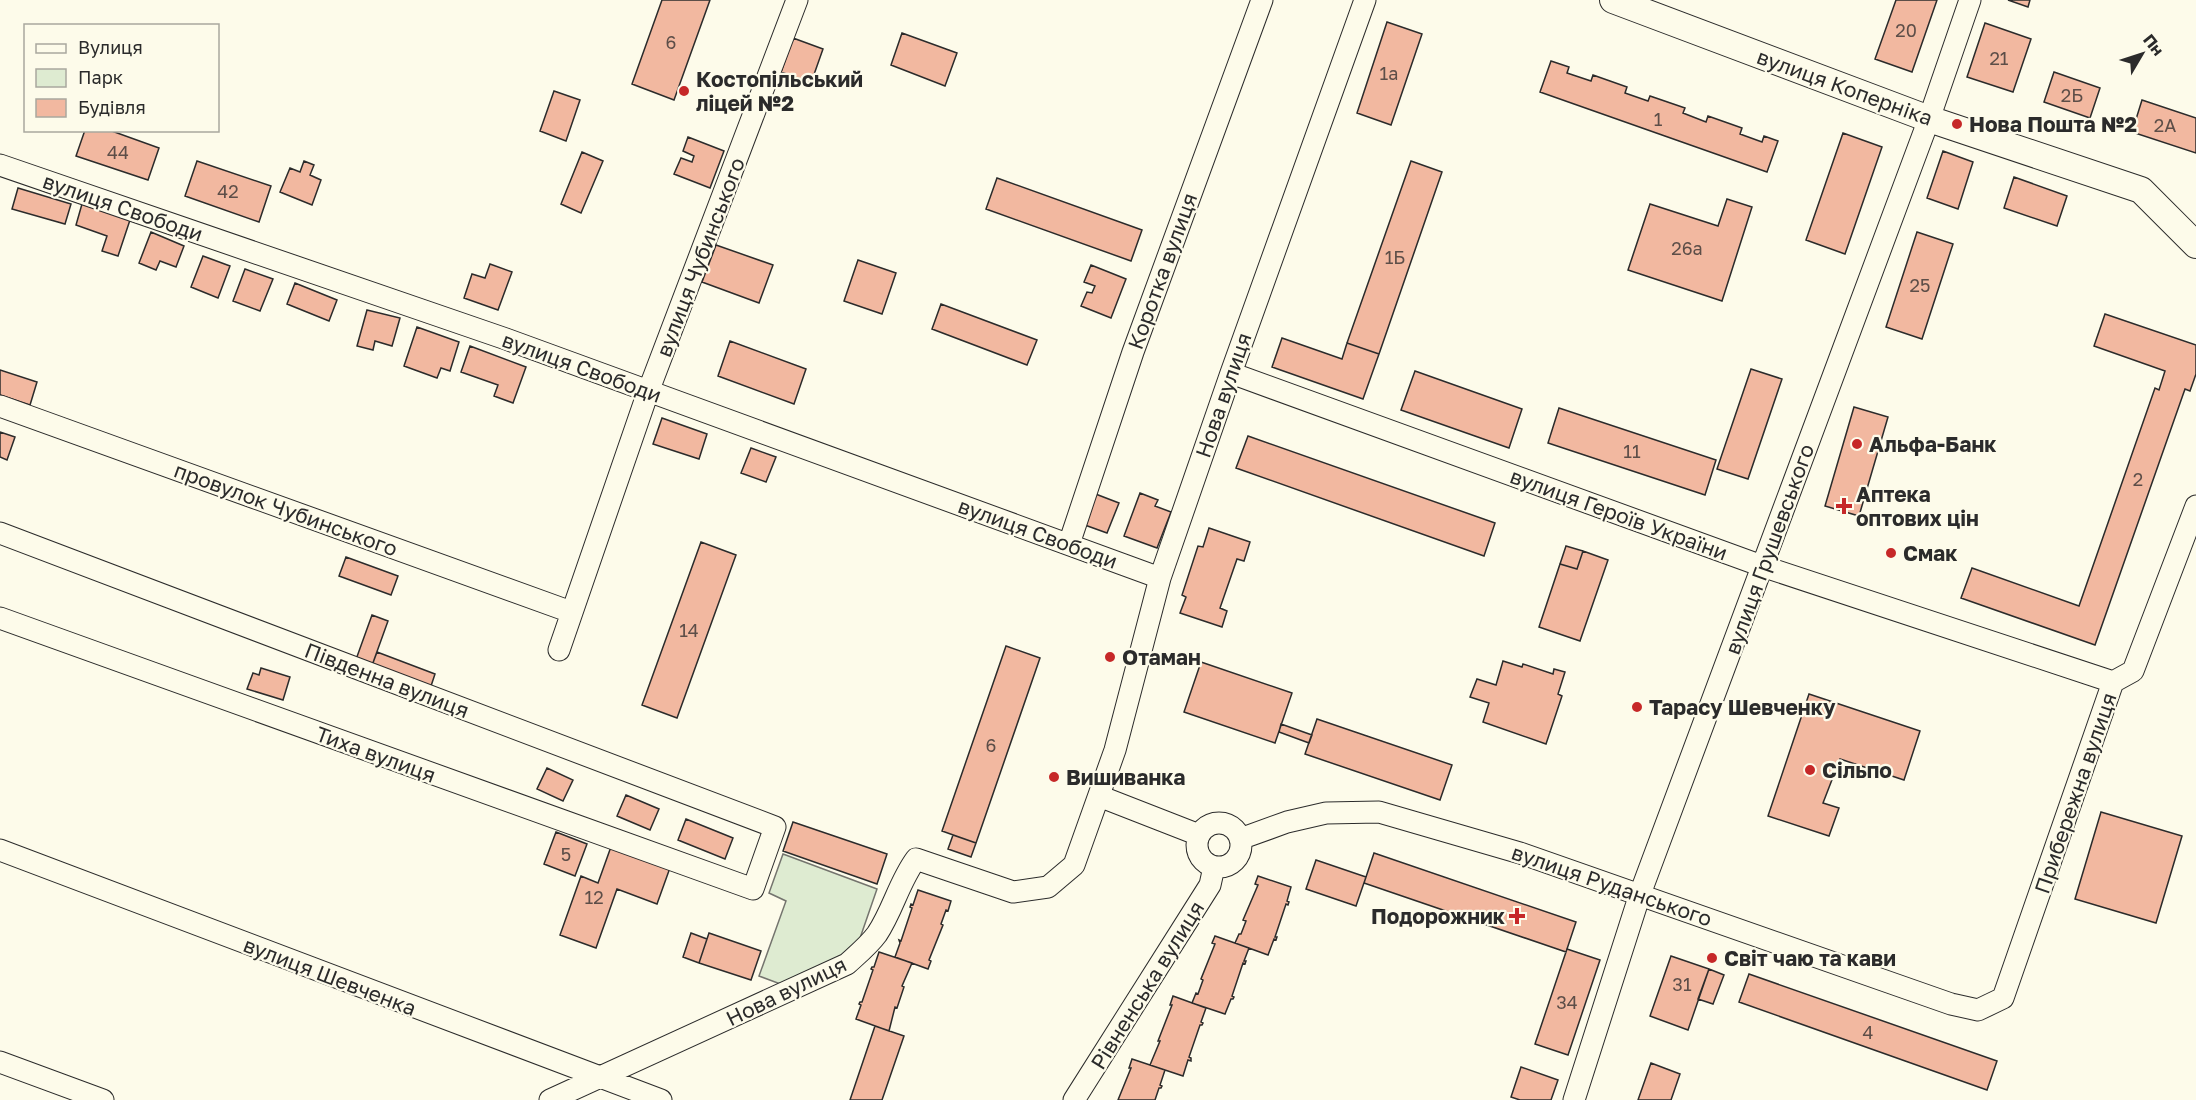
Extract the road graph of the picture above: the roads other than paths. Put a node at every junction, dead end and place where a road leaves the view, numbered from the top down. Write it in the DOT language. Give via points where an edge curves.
graph roads {
  1 [pos="797,0"];
  2 [pos="1262,0"];
  3 [pos="1365,0"];
  4 [pos="1970,0"];
  5 [pos="1617,1"];
  6 [pos="1929,119"];
  7 [pos="0,165"];
  8 [pos="2196,245"];
  9 [pos="1231,373"];
  10 [pos="648,392"];
  11 [pos="0,406"];
  12 [pos="2196,506"];
  13 [pos="0,533"];
  14 [pos="1069,544"];
  15 [pos="1762,566"];
  16 [pos="1160,578"];
  17 [pos="571,612"];
  18 [pos="0,618"];
  19 [pos="560,650"];
  20 [pos="2113,682"];
  21 [pos="1099,796"];
  22 [pos="1199,835"];
  23 [pos="1240,839"];
  24 [pos="0,850"];
  25 [pos="1214,867"];
  26 [pos="753,889"];
  27 [pos="1640,894"];
  28 [pos="1978,1010"];
  29 [pos="0,1062"];
  30 [pos="600,1078"];
  31 [pos="103,1100"];
  32 [pos="550,1100"];
  33 [pos="661,1100"];
  34 [pos="1074,1100"];
  35 [pos="1574,1100"];
  1 -- 10 [label="street, вулиця Чубинського"];
  2 -- 14 [label="street, Коротка вулиця" via="1133,352"];
  3 -- 9 [label="street, Нова вулиця"];
  4 -- 6 [label="street, вулиця Грушевського"];
  5 -- 6 [label="main road, вулиця Коперніка"];
  6 -- 8 [label="main road, вулиця Коперніка" via="2141,190"];
  6 -- 15 [label="street, вулиця Грушевського"];
  7 -- 10 [label="street, вулиця Свободи" via="473,327"];
  9 -- 15 [label="street, вулиця Героїв України"];
  9 -- 16 [label="street, Нова вулиця"];
  10 -- 14 [label="street, вулиця Свободи"];
  10 -- 17 [label="street, вулиця Чубинського"];
  11 -- 17 [label="street, провулок Чубинського"];
  12 -- 20 [label="street, Прибережна вулиця" via="2133,671"];
  13 -- 26 [label="street, Південна вулиця" via="775,827"];
  14 -- 16 [label="street, вулиця Свободи"];
  15 -- 20 [label="street, вулиця Героїв України"];
  15 -- 27 [label="street, вулиця Грушевського"];
  16 -- 21 [label="street, Нова вулиця" via="1115,750"];
  17 -- 19 [label="street, вулиця Чубинського"];
  18 -- 26 [label="street, Тиха вулиця"];
  20 -- 28 [label="street, Прибережна вулиця" via="2003,998"];
  21 -- 22 [label="street"];
  21 -- 30 [label="street, Нова вулиця" via="1074,866 1048,887 1013,892 916,859 905,873 878,932 847,964"];
  22 -- 23 [label="street" via="1218,823 1231,827"];
  22 -- 25 [label="street" via="1198,853"];
  23 -- 25 [label="street" via="1235,860"];
  23 -- 27 [label="street, вулиця Руданського" via="1326,813 1379,812 1520,853"];
  24 -- 30 [label="street, вулиця Шевченка"];
  25 -- 34 [label="street, Рівненська вулиця" via="1210,885"];
  27 -- 28 [label="street, вулиця Руданського" via="1950,1004"];
  27 -- 35 [label="street, вулиця Грушевського"];
  29 -- 31 [label="street"];
  30 -- 32 [label="street, Нова вулиця"];
  30 -- 33 [label="street, вулиця Шевченка"];
}
